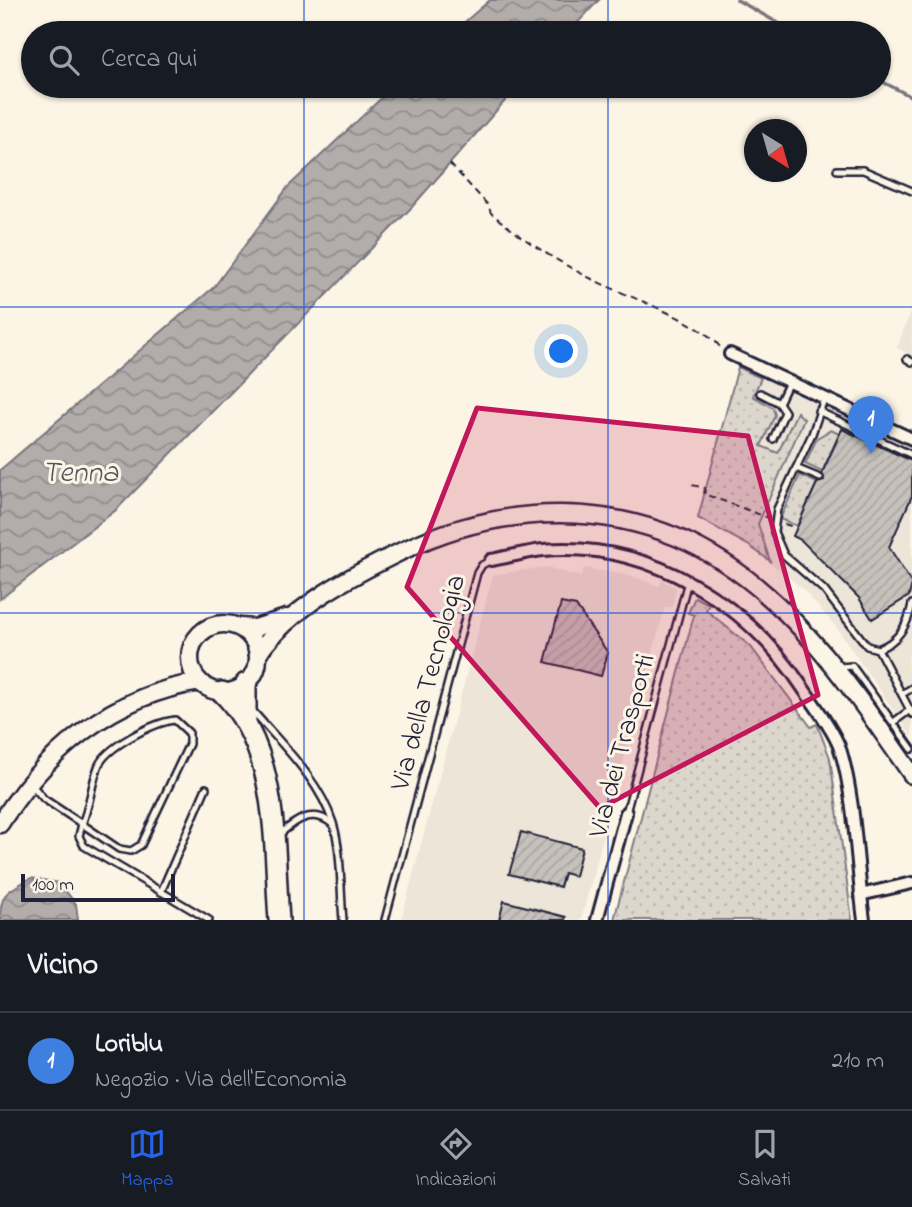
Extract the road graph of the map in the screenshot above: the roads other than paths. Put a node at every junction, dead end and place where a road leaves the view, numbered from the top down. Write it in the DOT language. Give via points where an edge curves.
graph roads {
  1 [pos="837,170"];
  2 [pos="912,191"];
  3 [pos="730,354"];
  4 [pos="789,382"];
  5 [pos="760,393"];
  6 [pos="824,398"];
  7 [pos="779,403"];
  8 [pos="818,411"];
  9 [pos="773,439"];
  10 [pos="912,439"];
  11 [pos="912,455"];
  12 [pos="796,468"];
  13 [pos="820,478"];
  14 [pos="491,560"];
  15 [pos="688,581"];
  16 [pos="912,604"];
  17 [pos="292,616"];
  18 [pos="240,627"];
  19 [pos="878,649"];
  20 [pos="258,654"];
  21 [pos="190,661"];
  22 [pos="833,667"];
  23 [pos="200,682"];
  24 [pos="912,688"];
  25 [pos="157,691"];
  26 [pos="222,692"];
  27 [pos="901,694"];
  28 [pos="246,702"];
  29 [pos="911,712"];
  30 [pos="895,721"];
  31 [pos="912,749"];
  32 [pos="911,773"];
  33 [pos="29,782"];
  34 [pos="206,788"];
  35 [pos="625,813"];
  36 [pos="0,824"];
  37 [pos="82,824"];
  38 [pos="334,826"];
  39 [pos="273,839"];
  40 [pos="911,884"];
  41 [pos="161,892"];
  42 [pos="860,895"];
  43 [pos="209,920"];
  44 [pos="279,920"];
  45 [pos="343,920"];
  46 [pos="385,920"];
  47 [pos="597,920"];
  48 [pos="864,920"];
  1 -- 2 [label="lane" via="863,170"];
  3 -- 4 [label="street"];
  4 -- 6 [label="street"];
  4 -- 7 [label="lane"];
  5 -- 7 [label="lane"];
  6 -- 8 [label="lane"];
  6 -- 10 [label="street"];
  7 -- 9 [label="lane" via="785,412"];
  8 -- 11 [label="lane"];
  8 -- 12 [label="lane"];
  12 -- 13 [label="lane"];
  12 -- 19 [label="lane" via="775,520 774,532 784,555 824,590 867,646"];
  14 -- 15 [label="street, Via della Tecnologia" via="544,550 584,551 658,567"];
  14 -- 46 [label="lane, Via della Tecnologia" via="477,573"];
  15 -- 35 [label="lane, Via dei Trasporti"];
  15 -- 42 [label="street, Via della Tecnologia" via="747,620 771,645 833,736 845,770"];
  16 -- 19 [label="lane" via="897,638"];
  17 -- 18 [label="main road" via="255,628"];
  17 -- 20 [label="main road"];
  17 -- 22 [label="main road" via="383,560 435,535 527,514 585,514 632,520 678,536 723,560 801,628"];
  18 -- 20 [label="main road" via="249,634"];
  18 -- 21 [label="main road" via="209,626 194,641"];
  19 -- 27 [label="lane"];
  20 -- 28 [label="main road"];
  21 -- 23 [label="main road"];
  21 -- 25 [label="main road"];
  22 -- 30 [label="lane" via="852,666"];
  22 -- 32 [label="main road"];
  23 -- 25 [label="main road"];
  23 -- 26 [label="main road"];
  24 -- 27 [label="lane"];
  25 -- 33 [label="main road" via="88,727"];
  26 -- 28 [label="highway"];
  26 -- 28 [label="main road"];
  27 -- 29 [label="lane"];
  28 -- 38 [label="lane" via="307,774 324,799"];
  28 -- 39 [label="highway" via="269,784"];
  29 -- 30 [label="lane"];
  30 -- 31 [label="lane"];
  33 -- 36 [label="main road"];
  33 -- 37 [label="lane" via="44,799"];
  34 -- 41 [label="lane"];
  35 -- 47 [label="street, Via dei Trasporti"];
  37 -- 37 [label="lane" via="119,849 131,851 141,845 189,744 184,725 162,721 105,756 98,765 91,805"];
  37 -- 41 [label="lane" via="79,836 84,846"];
  38 -- 39 [label="lane" via="327,819 308,816"];
  38 -- 45 [label="lane"];
  39 -- 44 [label="highway"];
  40 -- 42 [label="street"];
  41 -- 43 [label="lane"];
  42 -- 48 [label="street, Via della Tecnologia"];
}
